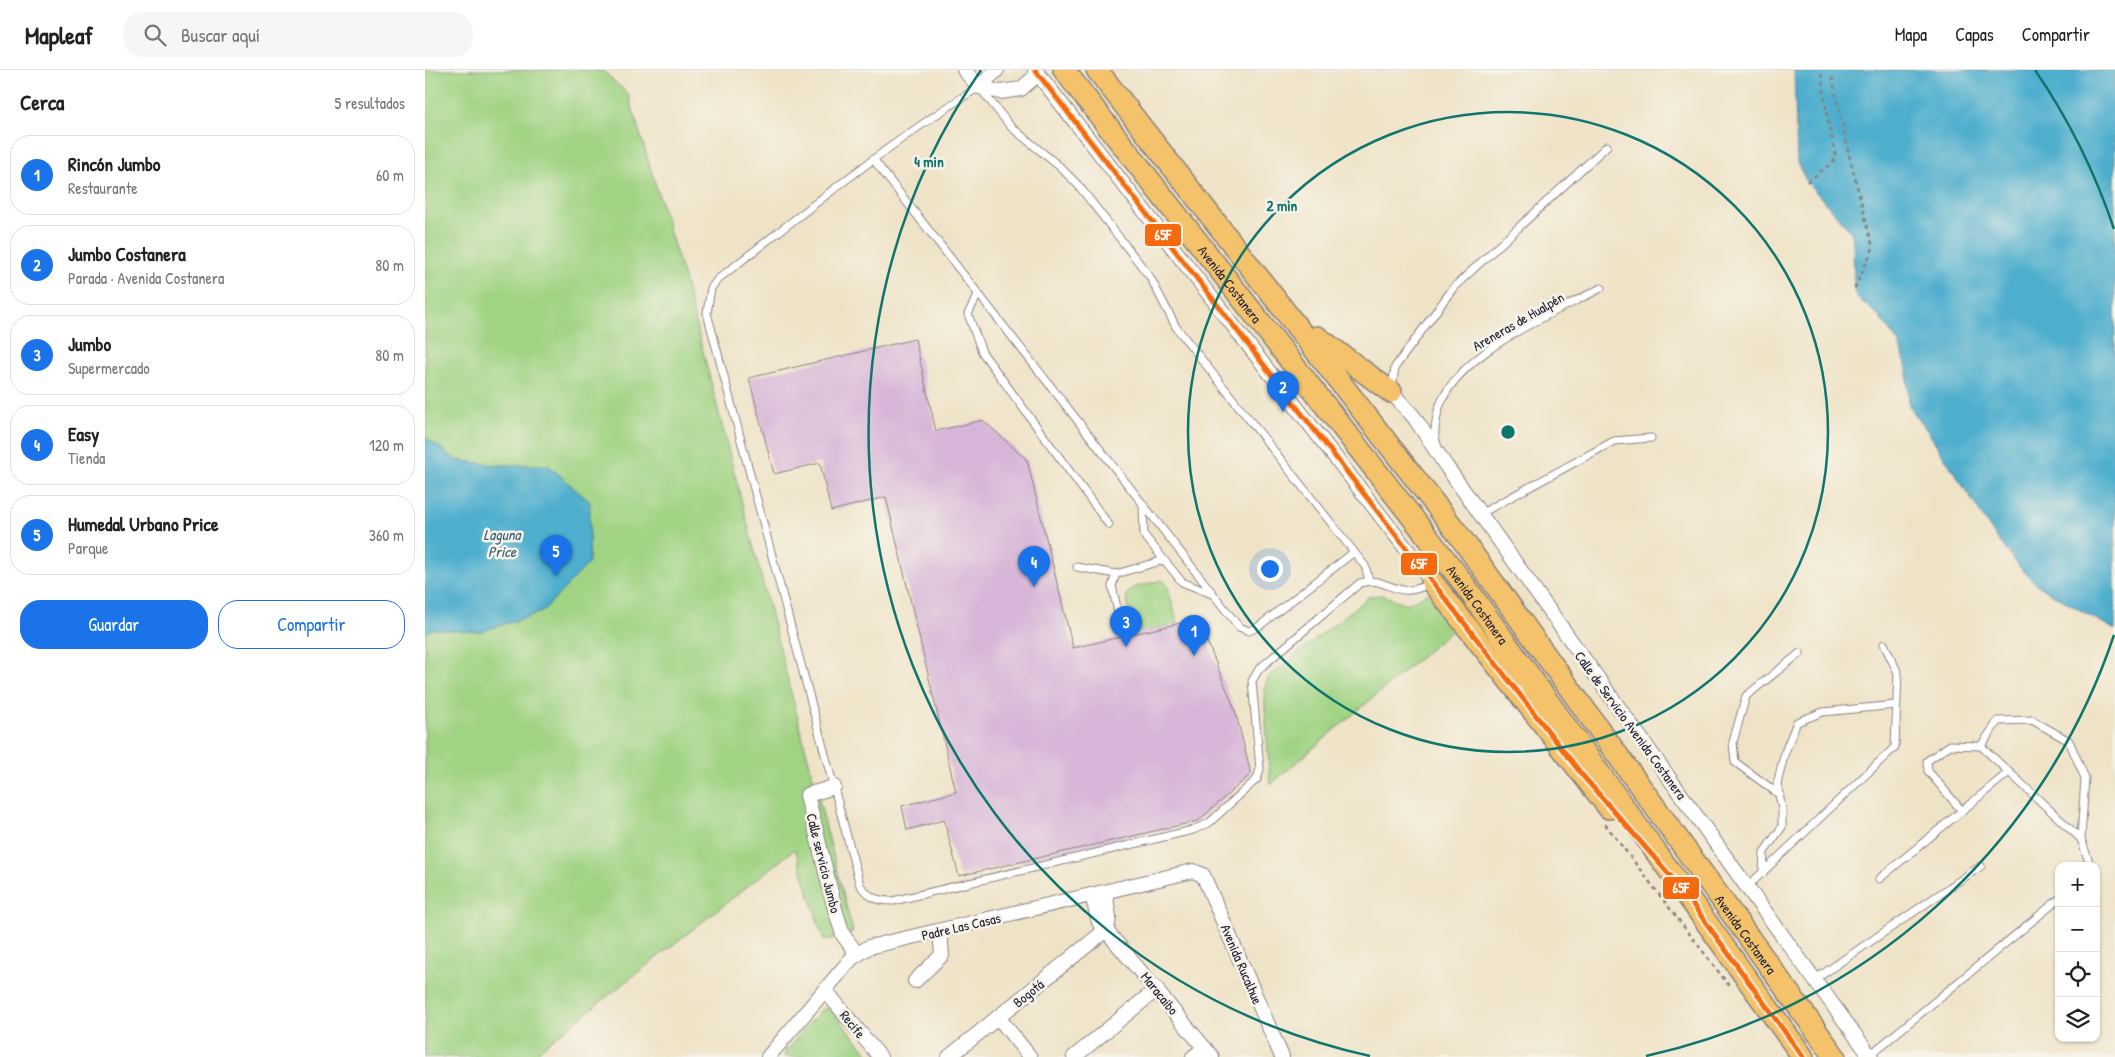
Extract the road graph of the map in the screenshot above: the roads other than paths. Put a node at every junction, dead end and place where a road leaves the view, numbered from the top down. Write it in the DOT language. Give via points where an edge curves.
graph roads {
  1 [pos="964,70"];
  2 [pos="997,70"];
  3 [pos="1064,70"];
  4 [pos="1097,70"];
  5 [pos="1037,72"];
  6 [pos="979,87"];
  7 [pos="1607,146"];
  8 [pos="873,159"];
  9 [pos="1601,288"];
  10 [pos="978,294"];
  11 [pos="1283,307"];
  12 [pos="1391,392"];
  13 [pos="1651,438"];
  14 [pos="1446,466"];
  15 [pos="1143,504"];
  16 [pos="1480,514"];
  17 [pos="1109,524"];
  18 [pos="1354,552"];
  19 [pos="1164,560"];
  20 [pos="1077,567"];
  21 [pos="1116,574"];
  22 [pos="1369,580"];
  23 [pos="1432,582"];
  24 [pos="1214,595"];
  25 [pos="1121,625"];
  26 [pos="1884,644"];
  27 [pos="1800,653"];
  28 [pos="1896,705"];
  29 [pos="1981,746"];
  30 [pos="2009,772"];
  31 [pos="834,787"];
  32 [pos="1780,795"];
  33 [pos="1962,811"];
  34 [pos="2081,838"];
  35 [pos="2089,862"];
  36 [pos="1981,866"];
  37 [pos="1199,872"];
  38 [pos="1763,873"];
  39 [pos="1879,879"];
  40 [pos="1747,887"];
  41 [pos="1681,888"];
  42 [pos="1098,894"];
  43 [pos="2055,902"];
  44 [pos="1107,928"];
  45 [pos="939,931"];
  46 [pos="857,954"];
  47 [pos="1814,980"];
  48 [pos="915,981"];
  49 [pos="1157,989"];
  50 [pos="825,990"];
  51 [pos="998,1017"];
  52 [pos="1208,1052"];
  53 [pos="770,1056"];
  54 [pos="1871,1056"];
  55 [pos="880,1057"];
  56 [pos="949,1057"];
  57 [pos="1031,1057"];
  58 [pos="1074,1057"];
  59 [pos="1193,1057"];
  60 [pos="1282,1057"];
  61 [pos="1803,1057"];
  62 [pos="1835,1057"];
  1 -- 6 [label="street"];
  2 -- 6 [label="street"];
  3 -- 41 [label="main road, Avenida Costanera" via="1447,561"];
  4 -- 11 [label="main road, Avenida Costanera"];
  5 -- 6 [label="street" via="1021,89 1000,92"];
  5 -- 23 [label="street"];
  6 -- 8 [label="lane"];
  6 -- 18 [label="lane" via="1011,127 1079,186 1150,277 1176,327"];
  7 -- 12 [label="lane" via="1454,287 1395,367"];
  8 -- 10 [label="lane"];
  8 -- 31 [label="lane" via="718,279 707,299 707,313"];
  9 -- 14 [label="lane, Areneras de Hualpén" via="1490,348 1461,370 1445,393 1436,415 1434,439"];
  10 -- 15 [label="lane"];
  10 -- 17 [label="lane" via="968,314 981,352"];
  11 -- 12 [label="main road" via="1325,344"];
  11 -- 62 [label="main road, Avenida Costanera" via="1493,581"];
  12 -- 14 [label="street, Calle de Servicio Avenida Costanera" via="1413,417"];
  13 -- 16 [label="lane" via="1614,441"];
  14 -- 16 [label="street, Calle de Servicio Avenida Costanera"];
  15 -- 19 [label="lane" via="1144,535"];
  15 -- 24 [label="lane"];
  16 -- 40 [label="street, Calle de Servicio Avenida Costanera"];
  18 -- 22 [label="lane" via="1365,566"];
  18 -- 24 [label="lane" via="1249,631 1239,627"];
  19 -- 21 [label="lane"];
  19 -- 24 [label="lane" via="1182,582"];
  20 -- 21 [label="lane"];
  21 -- 25 [label="lane" via="1112,586"];
  22 -- 23 [label="lane" via="1408,591 1418,590"];
  22 -- 31 [label="lane" via="1359,583 1259,669 1252,681 1260,768 1257,779 1209,823 1193,830 893,901 880,901 868,896 861,886"];
  23 -- 41 [label="main road" via="1583,776"];
  26 -- 28 [label="lane" via="1898,672"];
  27 -- 32 [label="lane" via="1746,696 1733,742 1735,762"];
  28 -- 32 [label="lane" via="1823,712 1797,722 1777,784"];
  28 -- 38 [label="lane" via="1895,747"];
  29 -- 30 [label="lane"];
  29 -- 33 [label="lane" via="1950,745 1927,761 1929,771"];
  29 -- 34 [label="lane" via="1998,721 2032,720 2069,741 2085,778"];
  30 -- 33 [label="lane"];
  30 -- 34 [label="lane"];
  31 -- 46 [label="street, Calle servicio Jumbo" via="807,795 837,918 843,935"];
  32 -- 38 [label="lane" via="1782,827 1764,852"];
  33 -- 39 [label="lane"];
  34 -- 35 [label="lane"];
  36 -- 47 [label="lane"];
  37 -- 42 [label="street, Padre Las Casas"];
  37 -- 60 [label="street, Avenida Rucalhue"];
  38 -- 40 [label="lane"];
  40 -- 47 [label="street, Calle de Servicio Avenida Costanera"];
  41 -- 61 [label="main road, Avenida Costanera"];
  42 -- 44 [label="street" via="1109,917"];
  42 -- 45 [label="street, Padre Las Casas"];
  43 -- 54 [label="lane"];
  44 -- 49 [label="street, Maracaibo"];
  44 -- 51 [label="street, Bogotá"];
  45 -- 46 [label="street, Padre Las Casas" via="869,946"];
  45 -- 48 [label="street" via="942,955"];
  46 -- 50 [label="street, Padre Las Casas"];
  47 -- 54 [label="street, Calle de Servicio Avenida Costanera"];
  49 -- 52 [label="street, Maracaibo"];
  49 -- 58 [label="street"];
  50 -- 53 [label="street, Padre Las Casas"];
  50 -- 55 [label="street, Recife"];
  51 -- 56 [label="street, Bogotá"];
  51 -- 57 [label="street"];
  52 -- 59 [label="street"];
}
